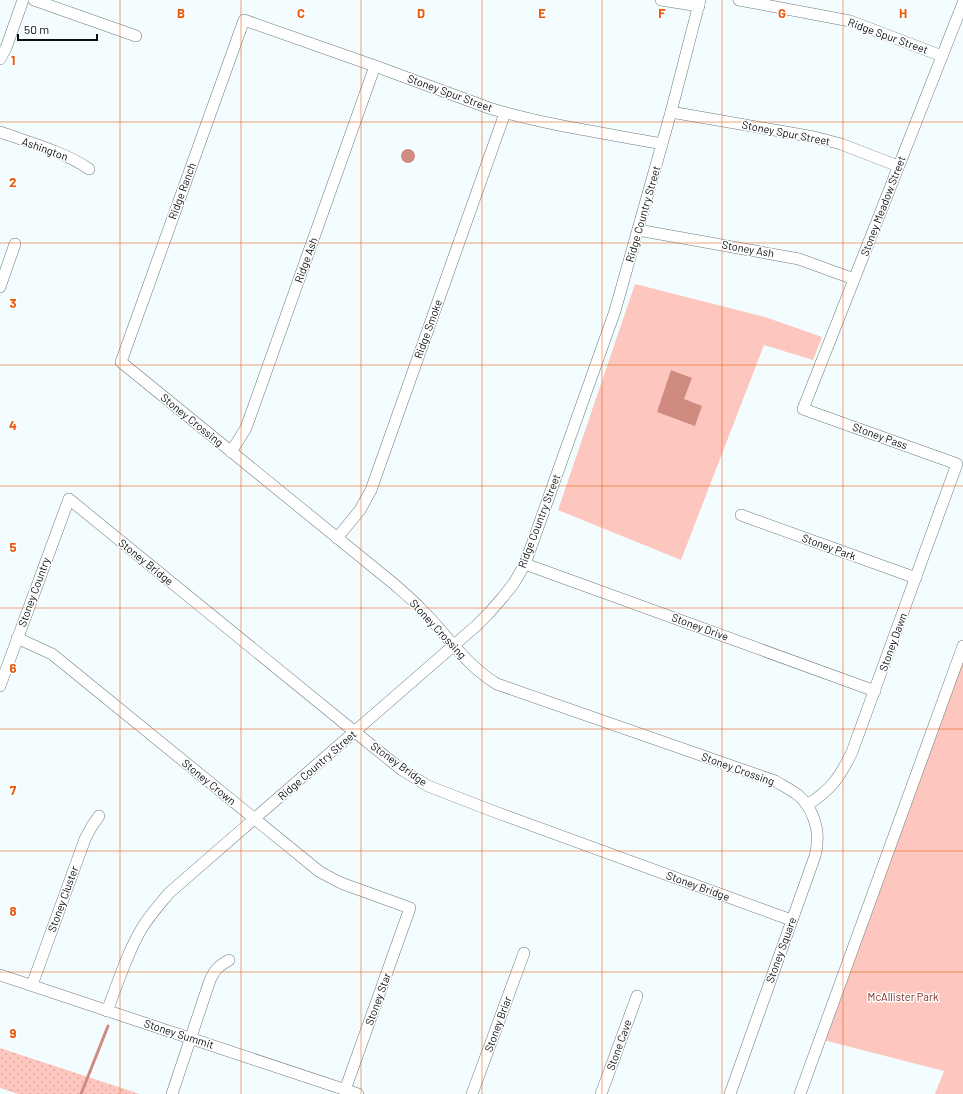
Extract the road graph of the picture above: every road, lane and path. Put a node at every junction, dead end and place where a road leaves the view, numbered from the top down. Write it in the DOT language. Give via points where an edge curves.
graph roads {
  1 [pos="23,0"];
  2 [pos="34,0"];
  3 [pos="661,0"];
  4 [pos="739,0"];
  5 [pos="699,3"];
  6 [pos="963,3"];
  7 [pos="244,20"];
  8 [pos="136,36"];
  9 [pos="942,56"];
  10 [pos="0,59"];
  11 [pos="375,66"];
  12 [pos="671,112"];
  13 [pos="505,113"];
  14 [pos="0,132"];
  15 [pos="662,144"];
  16 [pos="898,166"];
  17 [pos="89,169"];
  18 [pos="638,230"];
  19 [pos="15,244"];
  20 [pos="854,279"];
  21 [pos="0,287"];
  22 [pos="121,362"];
  23 [pos="803,409"];
  24 [pos="231,452"];
  25 [pos="957,464"];
  26 [pos="69,499"];
  27 [pos="741,516"];
  28 [pos="337,538"];
  29 [pos="525,564"];
  30 [pos="916,578"];
  31 [pos="17,638"];
  32 [pos="454,645"];
  33 [pos="963,646"];
  34 [pos="0,686"];
  35 [pos="875,691"];
  36 [pos="355,732"];
  37 [pos="807,805"];
  38 [pos="99,816"];
  39 [pos="255,819"];
  40 [pos="410,908"];
  41 [pos="791,920"];
  42 [pos="524,953"];
  43 [pos="229,960"];
  44 [pos="0,974"];
  45 [pos="32,985"];
  46 [pos="637,996"];
  47 [pos="107,1010"];
  48 [pos="191,1038"];
  49 [pos="345,1090"];
  50 [pos="172,1094"];
  51 [pos="358,1094"];
  52 [pos="472,1094"];
  53 [pos="602,1094"];
  54 [pos="730,1094"];
  55 [pos="800,1094"];
  1 -- 10 [label="street"];
  2 -- 8 [label="street"];
  3 -- 5 [label="street"];
  4 -- 9 [label="street, Ridge Spur Street" via="850,20"];
  5 -- 12 [label="street, Ridge Country Street"];
  6 -- 9 [label="street, Stoney Meadow Street"];
  7 -- 11 [label="street, Stoney Spur Street"];
  7 -- 22 [label="street, Ridge Ranch"];
  9 -- 16 [label="street, Stoney Meadow Street"];
  11 -- 13 [label="street, Stoney Spur Street"];
  11 -- 24 [label="street, Ridge Ash" via="246,428"];
  12 -- 15 [label="street, Ridge Country Street"];
  12 -- 16 [label="street, Stoney Spur Street" via="814,137 841,144"];
  13 -- 15 [label="street, Stoney Spur Street"];
  13 -- 28 [label="street, Ridge Smoke" via="371,490 360,510"];
  14 -- 17 [label="street, Ashington" via="67,156"];
  15 -- 18 [label="street, Ridge Country Street"];
  16 -- 20 [label="street, Stoney Meadow Street"];
  18 -- 20 [label="street, Stoney Ash" via="799,259"];
  18 -- 29 [label="street, Ridge Country Street" via="615,312"];
  19 -- 21 [label="street"];
  20 -- 23 [label="street, Stoney Meadow Street"];
  22 -- 24 [label="street, Stoney Crossing"];
  23 -- 25 [label="street, Stoney Pass"];
  24 -- 28 [label="street, Stoney Crossing"];
  25 -- 30 [label="street, Stoney Dawn"];
  26 -- 31 [label="street, Stoney Country"];
  26 -- 36 [label="street, Stoney Bridge"];
  27 -- 30 [label="street, Stoney Park"];
  28 -- 32 [label="street, Stoney Crossing" via="422,609"];
  29 -- 32 [label="street, Ridge Country Street" via="499,602"];
  29 -- 35 [label="street, Stoney Drive"];
  30 -- 35 [label="street, Stoney Dawn"];
  31 -- 34 [label="street, Stoney Country"];
  31 -- 39 [label="street, Stoney Crown" via="52,654"];
  32 -- 36 [label="street, Ridge Country Street"];
  32 -- 37 [label="street, Stoney Crossing" via="485,677 497,684 775,782 795,793"];
  33 -- 55 [label="street"];
  35 -- 37 [label="street, Stoney Dawn" via="845,766 826,792"];
  36 -- 39 [label="street, Ridge Country Street"];
  36 -- 41 [label="street, Stoney Bridge" via="402,770 428,786"];
  37 -- 41 [label="street, Stoney Square" via="817,831 817,843 815,856"];
  38 -- 45 [label="street, Stoney Cluster" via="85,839"];
  39 -- 40 [label="street, Stoney Crown" via="320,872 341,883"];
  39 -- 47 [label="street, Ridge Country Street" via="169,893 154,911 133,945"];
  40 -- 49 [label="street, Stoney Star"];
  41 -- 54 [label="street, Stoney Square"];
  42 -- 52 [label="street, Stoney Briar"];
  43 -- 48 [label="street" via="219,966 210,980"];
  44 -- 45 [label="street, Stoney Summit"];
  45 -- 47 [label="street, Stoney Summit"];
  46 -- 53 [label="street, Stone Cave"];
  47 -- 48 [label="street, Stoney Summit"];
  48 -- 49 [label="street, Stoney Summit"];
  48 -- 50 [label="street"];
  49 -- 51 [label="street, Stoney Summit"];
}
